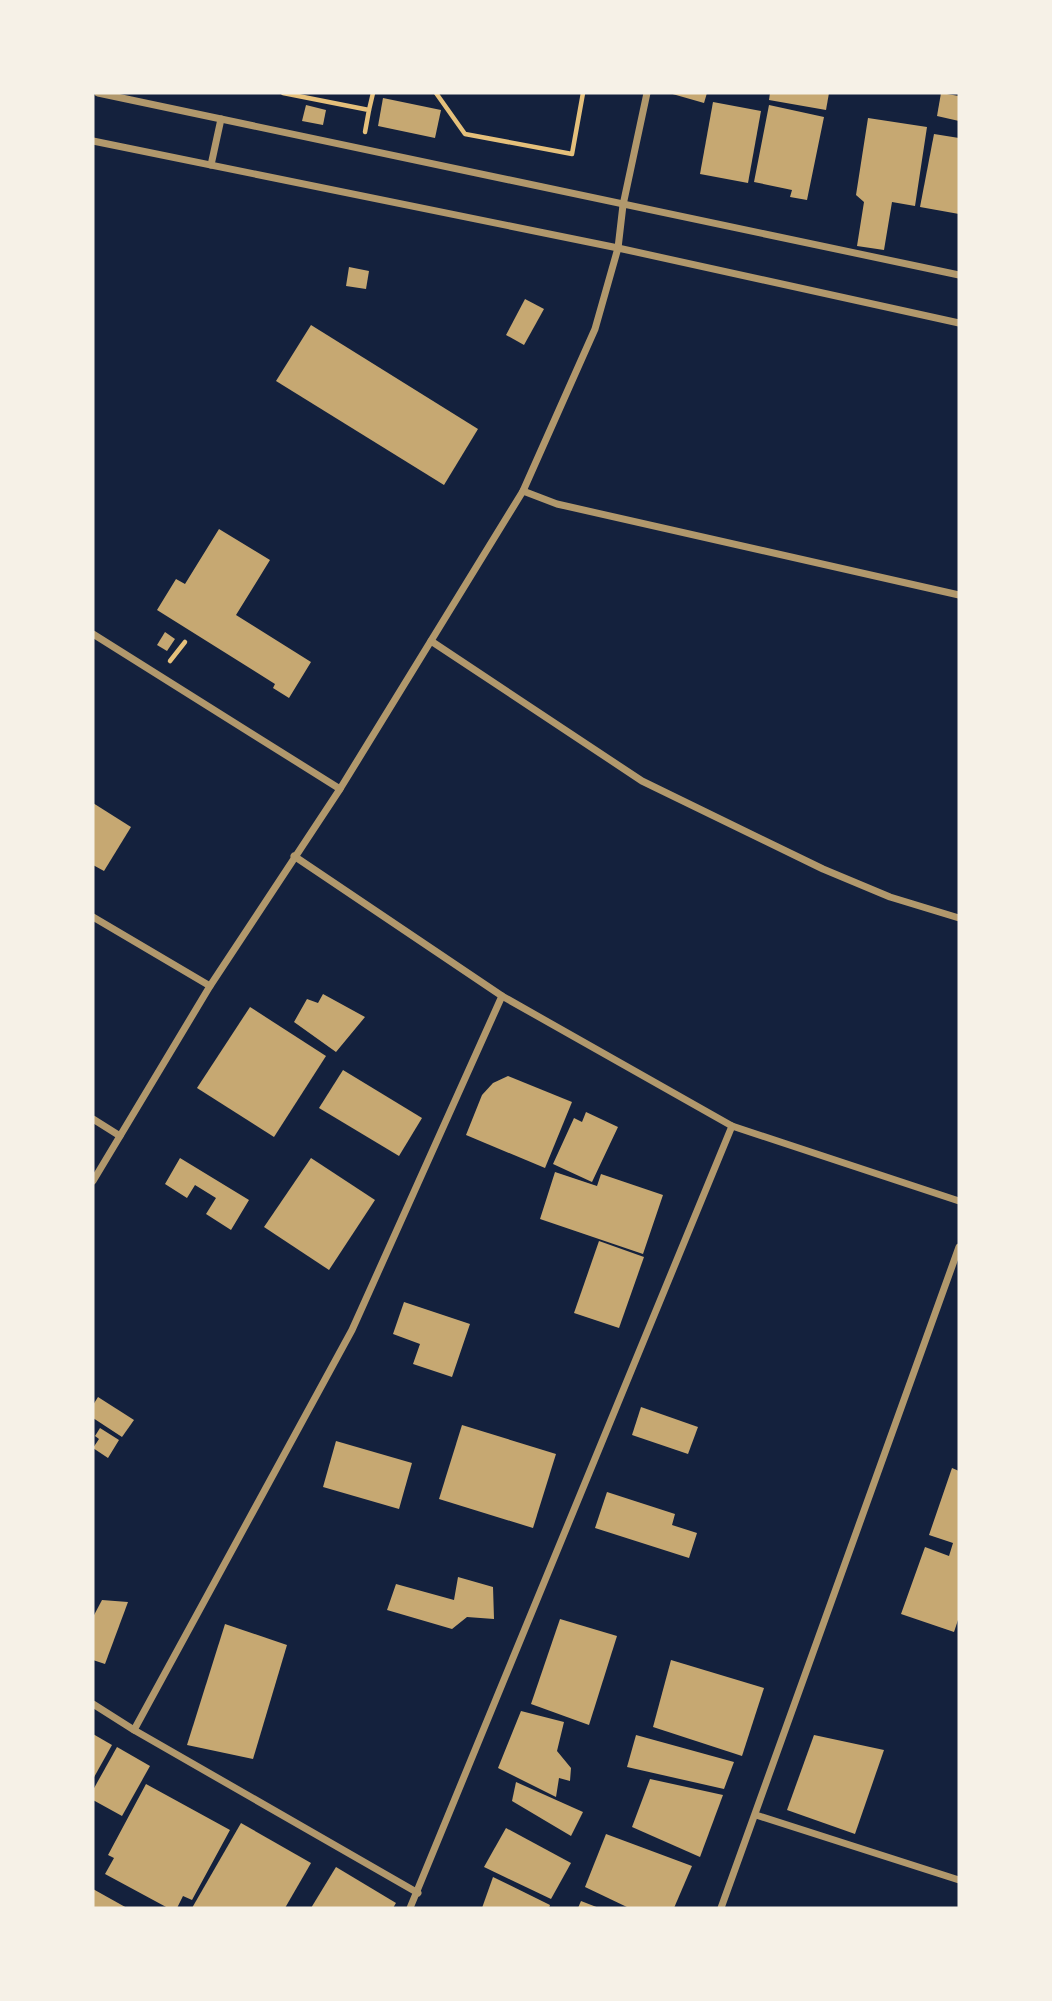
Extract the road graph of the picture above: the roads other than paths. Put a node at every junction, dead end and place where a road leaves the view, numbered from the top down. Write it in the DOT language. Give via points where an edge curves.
graph roads {
  1 [pos="98,93"];
  2 [pos="646,93"];
  3 [pos="221,119"];
  4 [pos="93,141"];
  5 [pos="211,165"];
  6 [pos="623,205"];
  7 [pos="618,248"];
  8 [pos="959,275"];
  9 [pos="959,323"];
  10 [pos="523,491"];
  11 [pos="959,595"];
  12 [pos="93,634"];
  13 [pos="430,640"];
  14 [pos="340,789"];
  15 [pos="294,856"];
  16 [pos="93,917"];
  17 [pos="959,918"];
  18 [pos="209,986"];
  19 [pos="502,996"];
  20 [pos="93,1119"];
  21 [pos="732,1126"];
  22 [pos="120,1136"];
  23 [pos="93,1181"];
  24 [pos="959,1201"];
  25 [pos="959,1247"];
  26 [pos="93,1704"];
  27 [pos="134,1730"];
  28 [pos="756,1815"];
  29 [pos="959,1880"];
  30 [pos="418,1893"];
  31 [pos="410,1908"];
  32 [pos="721,1908"];
  1 -- 3 [label="street"];
  2 -- 6 [label="street"];
  3 -- 5 [label="street"];
  3 -- 6 [label="street"];
  4 -- 5 [label="street"];
  5 -- 7 [label="street"];
  6 -- 7 [label="street"];
  6 -- 8 [label="street"];
  7 -- 9 [label="street"];
  7 -- 10 [label="street" via="595,329"];
  10 -- 11 [label="street" via="557,504"];
  10 -- 13 [label="street"];
  12 -- 14 [label="street"];
  13 -- 14 [label="street"];
  13 -- 17 [label="street" via="642,781 823,869 890,897"];
  14 -- 15 [label="street"];
  15 -- 18 [label="street"];
  15 -- 19 [label="street"];
  16 -- 18 [label="street"];
  18 -- 22 [label="street"];
  19 -- 21 [label="street"];
  19 -- 27 [label="street" via="352,1330"];
  20 -- 22 [label="street"];
  21 -- 24 [label="street"];
  21 -- 30 [label="street"];
  22 -- 23 [label="street"];
  25 -- 28 [label="street"];
  26 -- 27 [label="street"];
  27 -- 30 [label="street"];
  28 -- 29 [label="street"];
  28 -- 32 [label="street"];
  30 -- 31 [label="street"];
}
